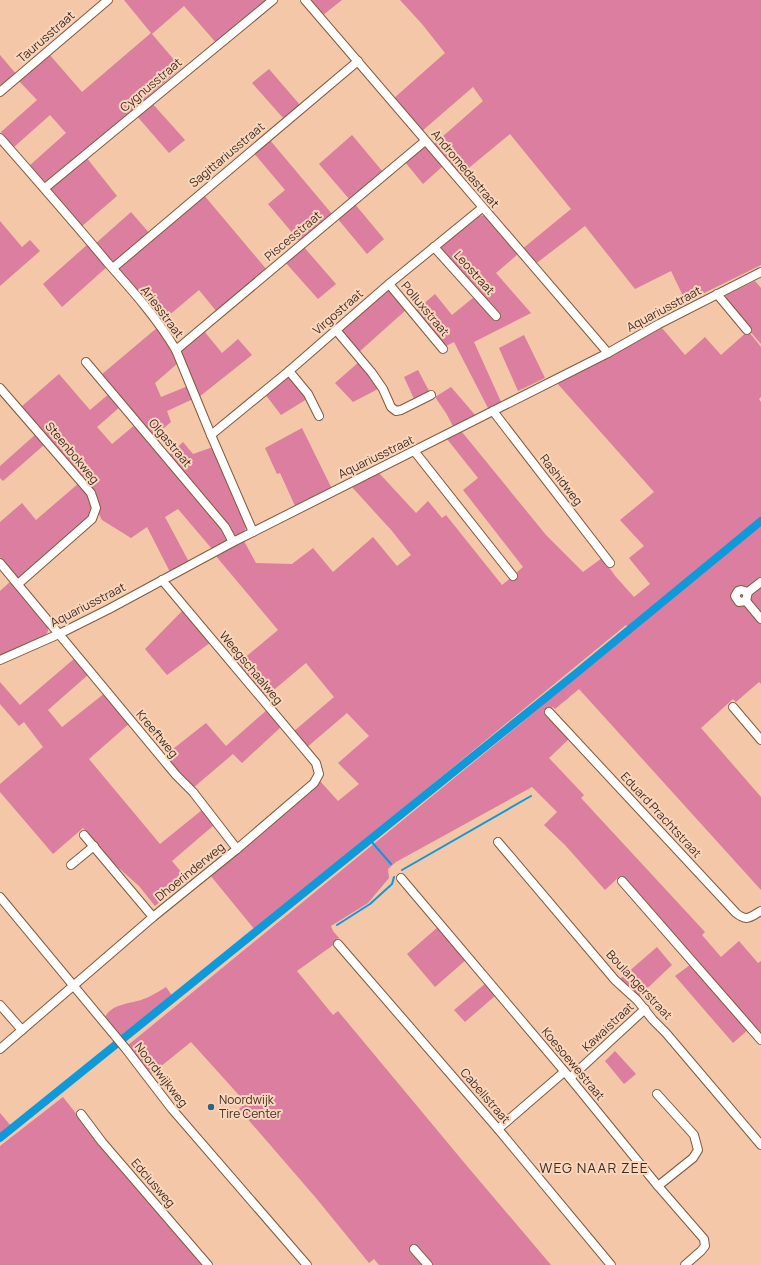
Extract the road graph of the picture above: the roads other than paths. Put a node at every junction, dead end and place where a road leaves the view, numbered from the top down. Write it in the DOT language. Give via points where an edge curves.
graph roads {
  1 [pos="108,0"];
  2 [pos="272,0"];
  3 [pos="305,0"];
  4 [pos="358,60"];
  5 [pos="0,92"];
  6 [pos="0,138"];
  7 [pos="425,141"];
  8 [pos="45,188"];
  9 [pos="482,208"];
  10 [pos="434,247"];
  11 [pos="113,268"];
  12 [pos="761,272"];
  13 [pos="389,284"];
  14 [pos="717,294"];
  15 [pos="496,316"];
  16 [pos="336,330"];
  17 [pos="747,330"];
  18 [pos="443,349"];
  19 [pos="176,350"];
  20 [pos="608,354"];
  21 [pos="86,362"];
  22 [pos="289,371"];
  23 [pos="0,388"];
  24 [pos="431,395"];
  25 [pos="493,411"];
  26 [pos="319,416"];
  27 [pos="211,435"];
  28 [pos="415,452"];
  29 [pos="253,532"];
  30 [pos="233,542"];
  31 [pos="0,562"];
  32 [pos="610,563"];
  33 [pos="513,576"];
  34 [pos="162,580"];
  35 [pos="761,582"];
  36 [pos="18,584"];
  37 [pos="748,592"];
  38 [pos="746,601"];
  39 [pos="761,619"];
  40 [pos="59,634"];
  41 [pos="0,660"];
  42 [pos="733,707"];
  43 [pos="549,712"];
  44 [pos="761,740"];
  45 [pos="319,774"];
  46 [pos="84,835"];
  47 [pos="498,842"];
  48 [pos="94,846"];
  49 [pos="237,849"];
  50 [pos="71,865"];
  51 [pos="401,878"];
  52 [pos="622,880"];
  53 [pos="0,897"];
  54 [pos="761,911"];
  55 [pos="153,917"];
  56 [pos="338,944"];
  57 [pos="73,986"];
  58 [pos="0,1005"];
  59 [pos="644,1009"];
  60 [pos="22,1030"];
  61 [pos="761,1040"];
  62 [pos="0,1049"];
  63 [pos="567,1075"];
  64 [pos="657,1094"];
  65 [pos="81,1114"];
  66 [pos="498,1129"];
  67 [pos="761,1145"];
  68 [pos="658,1186"];
  69 [pos="414,1249"];
  70 [pos="208,1265"];
  71 [pos="307,1265"];
  72 [pos="428,1265"];
  73 [pos="611,1265"];
  74 [pos="685,1265"];
  1 -- 5 [label="street, Taurusstraat"];
  2 -- 8 [label="street, Cygnusstraat"];
  3 -- 4 [label="street, Andromedastraat"];
  4 -- 7 [label="street, Andromedastraat"];
  4 -- 11 [label="street, Sagittariusstraat"];
  6 -- 8 [label="street, Ariesstraat"];
  7 -- 9 [label="street, Andromedastraat"];
  7 -- 19 [label="street, Piscesstraat"];
  8 -- 11 [label="street, Ariesstraat"];
  9 -- 10 [label="street, Virgostraat"];
  9 -- 20 [label="street, Andromedastraat"];
  10 -- 13 [label="street, Virgostraat"];
  10 -- 15 [label="street, Leostraat"];
  11 -- 19 [label="street, Ariesstraat" via="161,326"];
  12 -- 14 [label="street, Aquariusstraat"];
  13 -- 16 [label="street, Virgostraat"];
  13 -- 18 [label="street, Polluxstraat"];
  14 -- 17 [label="street"];
  14 -- 20 [label="street, Aquariusstraat"];
  16 -- 22 [label="street, Virgostraat"];
  16 -- 24 [label="street" via="372,373 391,407 396,411"];
  19 -- 27 [label="street, Ariesstraat"];
  20 -- 25 [label="street, Aquariusstraat"];
  21 -- 30 [label="street, Olgastraat" via="224,527"];
  22 -- 26 [label="street" via="308,394"];
  22 -- 27 [label="street, Virgostraat"];
  23 -- 36 [label="street, Steenbokweg" via="91,494 96,508 92,520"];
  25 -- 28 [label="street, Aquariusstraat"];
  25 -- 32 [label="street, Rashidweg"];
  27 -- 29 [label="street, Ariesstraat"];
  28 -- 29 [label="street, Aquariusstraat"];
  28 -- 33 [label="street"];
  29 -- 30 [label="street, Aquariusstraat"];
  30 -- 34 [label="street, Aquariusstraat"];
  31 -- 36 [label="street, Kreeftweg"];
  34 -- 40 [label="street, Aquariusstraat"];
  34 -- 45 [label="street, Weegschaalweg" via="316,763"];
  35 -- 37 [label="street"];
  36 -- 40 [label="street, Kreeftweg"];
  37 -- 38 [label="street"];
  37 -- 38 [label="street" via="741,590 735,596 739,602"];
  38 -- 39 [label="street"];
  40 -- 41 [label="street, Aquariusstraat"];
  40 -- 49 [label="street, Kreeftweg" via="193,792"];
  42 -- 44 [label="street"];
  43 -- 54 [label="street, Eduard Prachtstraat" via="736,913 742,918 748,918"];
  45 -- 49 [label="street, Dhoerinderweg" via="314,783"];
  46 -- 48 [label="street"];
  47 -- 59 [label="street, Boulangerstraat" via="615,980"];
  48 -- 50 [label="street"];
  48 -- 55 [label="street"];
  49 -- 55 [label="street, Dhoerinderweg"];
  51 -- 63 [label="street, Koesoewestraat"];
  52 -- 61 [label="street"];
  53 -- 57 [label="street, Noordwijkweg"];
  55 -- 57 [label="street, Dhoerinderweg"];
  56 -- 66 [label="street, Cabellstraat"];
  57 -- 60 [label="street, Dhoerinderweg"];
  57 -- 71 [label="street, Noordwijkweg" via="172,1108"];
  58 -- 60 [label="street"];
  59 -- 63 [label="street, Kawaistraat"];
  59 -- 67 [label="street, Boulangerstraat"];
  60 -- 62 [label="street, Dhoerinderweg"];
  63 -- 66 [label="street, Kawaistraat"];
  63 -- 68 [label="street, Koesoewestraat"];
  64 -- 68 [label="street" via="694,1135 698,1150 693,1158"];
  65 -- 70 [label="street, Edciusweg"];
  66 -- 73 [label="street, Cabellstraat"];
  68 -- 74 [label="street, Koesoewestraat" via="704,1239 705,1246"];
  69 -- 72 [label="street"];
}
